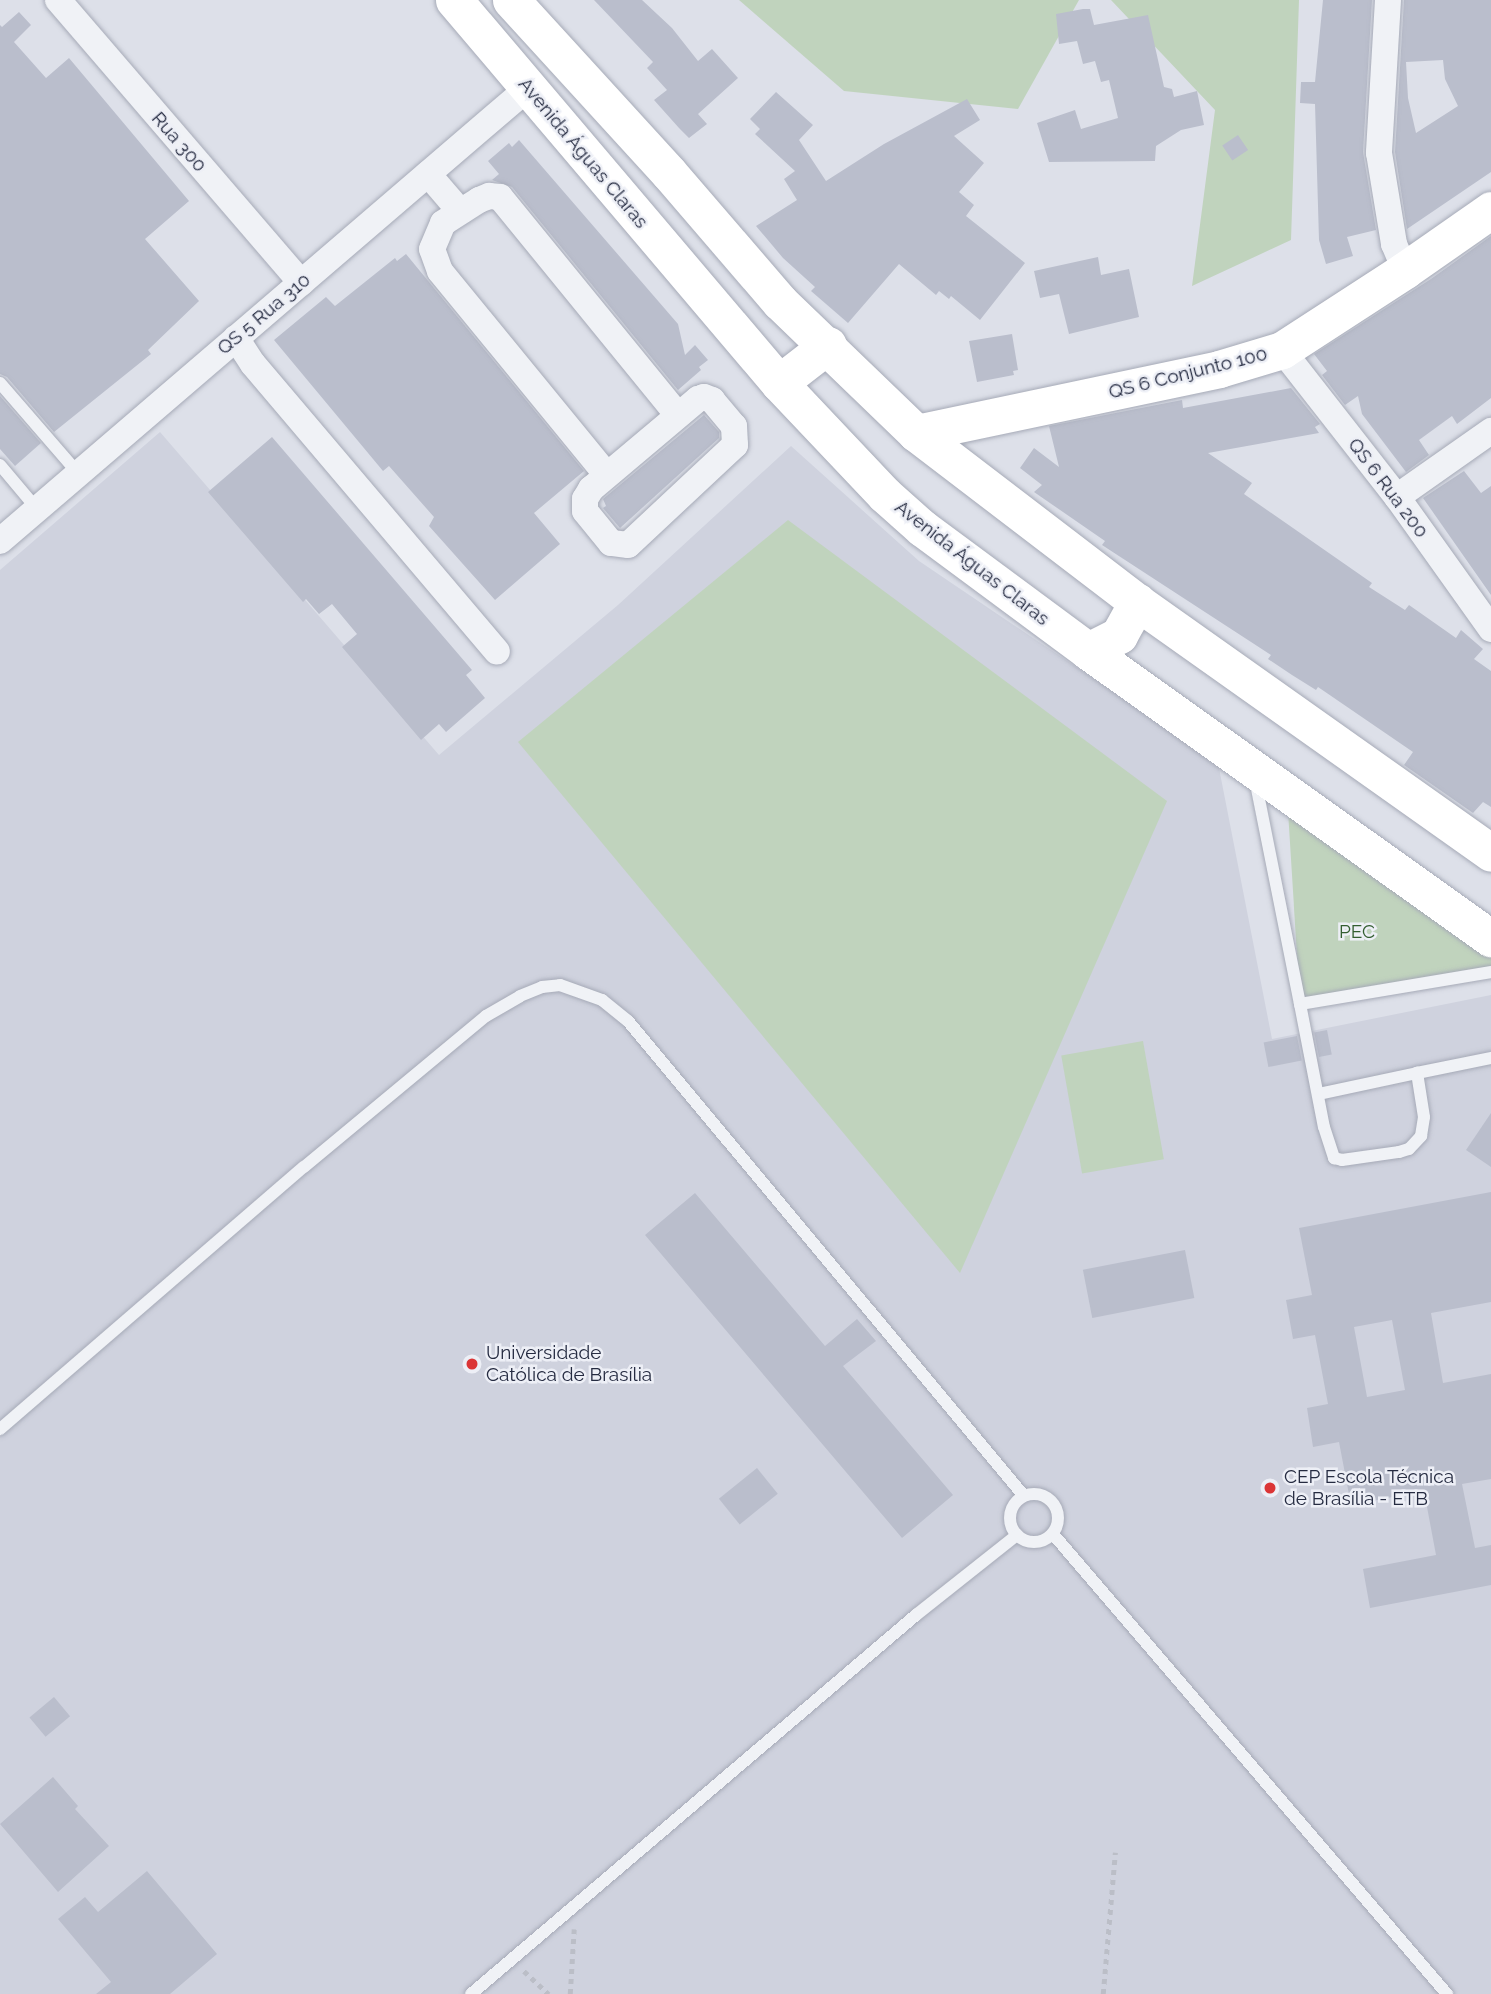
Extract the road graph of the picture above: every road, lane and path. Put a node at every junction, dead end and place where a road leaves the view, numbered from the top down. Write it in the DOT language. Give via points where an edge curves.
graph roads {
  1 [pos="58,0"];
  2 [pos="454,0"];
  3 [pos="511,0"];
  4 [pos="1388,0"];
  5 [pos="528,88"];
  6 [pos="421,181"];
  7 [pos="1491,209"];
  8 [pos="451,217"];
  9 [pos="1405,270"];
  10 [pos="300,283"];
  11 [pos="236,338"];
  12 [pos="828,345"];
  13 [pos="1282,350"];
  14 [pos="0,383"];
  15 [pos="779,383"];
  16 [pos="678,415"];
  17 [pos="971,421"];
  18 [pos="1491,431"];
  19 [pos="916,433"];
  20 [pos="949,458"];
  21 [pos="0,465"];
  22 [pos="78,473"];
  23 [pos="606,474"];
  24 [pos="1397,497"];
  25 [pos="37,509"];
  26 [pos="0,541"];
  27 [pos="1136,602"];
  28 [pos="1491,629"];
  29 [pos="1088,651"];
  30 [pos="498,652"];
  31 [pos="1252,769"];
  32 [pos="1491,853"];
  33 [pos="1491,938"];
  34 [pos="1491,972"];
  35 [pos="1300,1004"];
  36 [pos="1491,1058"];
  37 [pos="1417,1073"];
  38 [pos="1320,1094"];
  39 [pos="0,1429"];
  40 [pos="1024,1496"];
  41 [pos="1053,1534"];
  42 [pos="1017,1535"];
  43 [pos="1115,1853"];
  44 [pos="575,1906"];
  45 [pos="512,1959"];
  46 [pos="471,1994"];
  47 [pos="549,1994"];
  48 [pos="570,1994"];
  49 [pos="1103,1994"];
  50 [pos="1447,1994"];
  1 -- 10 [label="street, Rua 300"];
  2 -- 5 [label="main road, Avenida Águas Claras"];
  3 -- 12 [label="main road" via="780,302"];
  4 -- 9 [label="street" via="1379,153 1394,244"];
  5 -- 6 [label="street, QS 5 Rua 310"];
  5 -- 15 [label="main road, Avenida Águas Claras"];
  6 -- 8 [label="street"];
  6 -- 10 [label="street, QS 5 Rua 310"];
  7 -- 9 [label="main road, QS 6 Conjunto 100"];
  8 -- 16 [label="street" via="489,196 500,197"];
  8 -- 23 [label="street" via="433,241 440,271"];
  9 -- 13 [label="main road, QS 6 Conjunto 100"];
  10 -- 11 [label="street, QS 5 Rua 310"];
  11 -- 22 [label="street, QS 5 Rua 310"];
  11 -- 30 [label="street" via="253,364"];
  12 -- 15 [label="main road"];
  12 -- 19 [label="main road"];
  13 -- 17 [label="main road, QS 6 Conjunto 100" via="1219,369"];
  13 -- 24 [label="street, QS 6 Rua 200"];
  14 -- 22 [label="lane"];
  15 -- 29 [label="main road, Avenida Águas Claras" via="859,471 922,528"];
  16 -- 23 [label="street"];
  16 -- 23 [label="street" via="698,398 708,399 734,426 737,439 622,546 611,543 584,505 591,489"];
  17 -- 19 [label="main road, QS 6 Conjunto 100"];
  17 -- 20 [label="main road"];
  18 -- 24 [label="street"];
  19 -- 20 [label="main road"];
  20 -- 27 [label="main road"];
  21 -- 25 [label="lane"];
  22 -- 25 [label="street, QS 5 Rua 310"];
  24 -- 28 [label="street, QS 6 Rua 200"];
  25 -- 26 [label="street, QS 5 Rua 310"];
  27 -- 29 [label="main road" via="1119,635"];
  27 -- 32 [label="main road"];
  29 -- 31 [label="main road, Avenida Águas Claras"];
  31 -- 33 [label="main road, Avenida Águas Claras"];
  31 -- 35 [label="lane"];
  34 -- 35 [label="lane"];
  35 -- 38 [label="lane"];
  36 -- 37 [label="lane"];
  37 -- 38 [label="lane"];
  37 -- 38 [label="lane" via="1424,1126 1418,1142 1399,1152 1334,1158"];
  39 -- 40 [label="lane" via="486,1016 520,996 560,985 602,1000 628,1021"];
  40 -- 41 [label="lane" via="1049,1498 1057,1508"];
  40 -- 42 [label="lane" via="1010,1514"];
  41 -- 42 [label="lane" via="1042,1541"];
  41 -- 50 [label="lane"];
  42 -- 44 [label="lane" via="916,1615"];
  43 -- 49 [label="path"];
  44 -- 45 [label="lane"];
  44 -- 48 [label="path"];
  45 -- 46 [label="lane"];
  45 -- 47 [label="path"];
}
